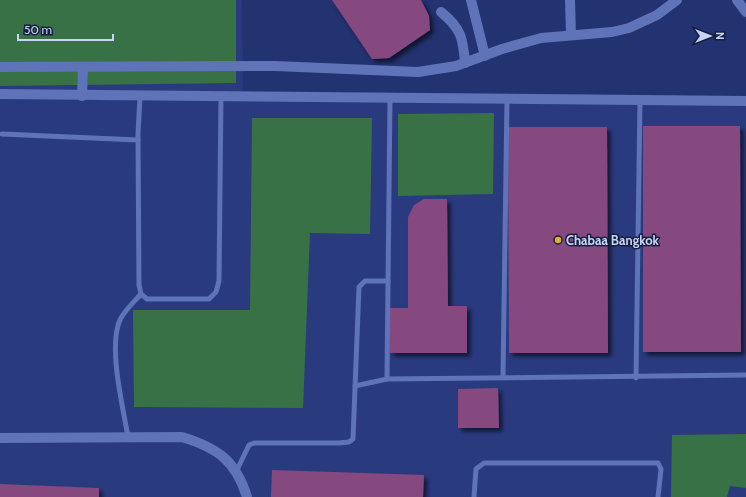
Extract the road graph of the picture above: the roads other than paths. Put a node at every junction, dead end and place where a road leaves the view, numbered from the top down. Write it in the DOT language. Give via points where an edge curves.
graph roads {
  1 [pos="471,0"];
  2 [pos="570,0"];
  3 [pos="677,0"];
  4 [pos="737,0"];
  5 [pos="441,12"];
  6 [pos="746,12"];
  7 [pos="571,35"];
  8 [pos="485,56"];
  9 [pos="465,63"];
  10 [pos="0,67"];
  11 [pos="83,68"];
  12 [pos="0,94"];
  13 [pos="82,96"];
  14 [pos="221,96"];
  15 [pos="140,97"];
  16 [pos="390,97"];
  17 [pos="507,99"];
  18 [pos="640,100"];
  19 [pos="746,101"];
  20 [pos="2,134"];
  21 [pos="138,137"];
  22 [pos="388,281"];
  23 [pos="141,294"];
  24 [pos="746,375"];
  25 [pos="503,377"];
  26 [pos="636,378"];
  27 [pos="388,379"];
  28 [pos="355,386"];
  29 [pos="128,437"];
  30 [pos="0,438"];
  31 [pos="236,472"];
  32 [pos="247,497"];
  33 [pos="474,497"];
  34 [pos="658,497"];
  1 -- 8 [label="street"];
  2 -- 7 [label="street"];
  3 -- 7 [label="street" via="657,15 629,28"];
  4 -- 6 [label="street"];
  5 -- 9 [label="street" via="460,32"];
  7 -- 8 [label="street" via="541,38"];
  8 -- 9 [label="street"];
  9 -- 11 [label="street" via="418,72 275,66"];
  10 -- 11 [label="street"];
  11 -- 13 [label="street"];
  12 -- 13 [label="street"];
  13 -- 15 [label="street"];
  14 -- 15 [label="street"];
  14 -- 16 [label="street"];
  14 -- 23 [label="lane" via="219,281 216,292 209,299 147,299"];
  15 -- 21 [label="lane"];
  16 -- 17 [label="street"];
  16 -- 22 [label="lane"];
  17 -- 18 [label="street"];
  17 -- 25 [label="lane"];
  18 -- 19 [label="street"];
  18 -- 26 [label="lane"];
  20 -- 21 [label="lane"];
  21 -- 23 [label="lane"];
  22 -- 27 [label="lane"];
  22 -- 28 [label="lane" via="365,281 359,287"];
  23 -- 29 [label="lane" via="121,318 116,330 116,362"];
  24 -- 26 [label="lane"];
  25 -- 26 [label="lane"];
  25 -- 27 [label="lane"];
  27 -- 28 [label="lane"];
  28 -- 31 [label="lane" via="354,430 353,439 349,442 254,443 249,445"];
  29 -- 30 [label="street"];
  29 -- 31 [label="street" via="182,437 198,442 227,459"];
  31 -- 32 [label="street"];
  33 -- 34 [label="lane" via="476,470 484,463 658,463 661,469"];
}
